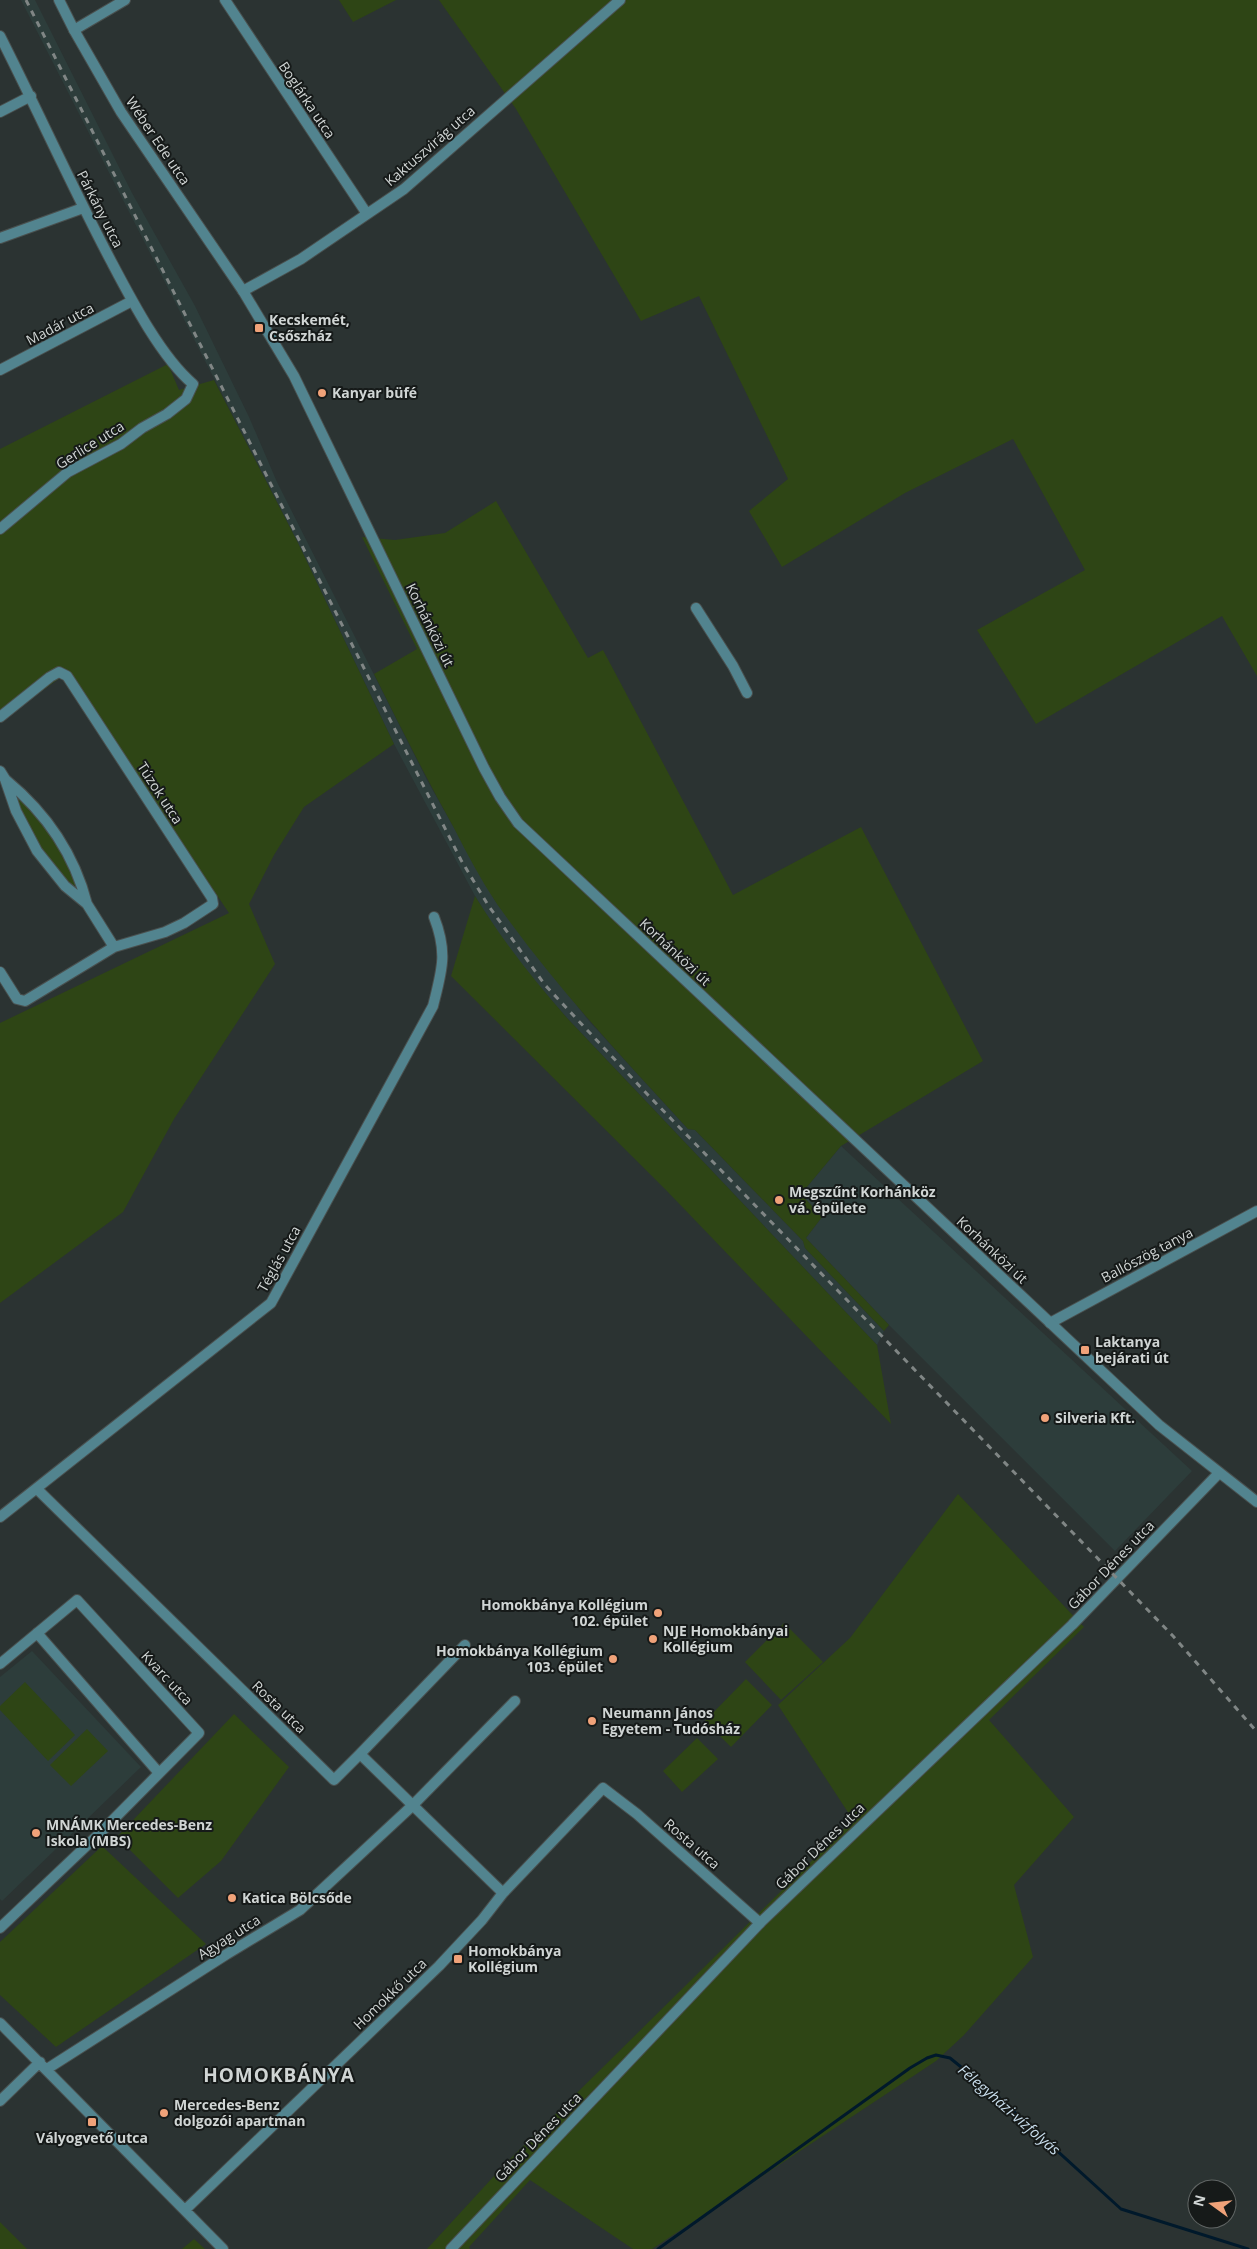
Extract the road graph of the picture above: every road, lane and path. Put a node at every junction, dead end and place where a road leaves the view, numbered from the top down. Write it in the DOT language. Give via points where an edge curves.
graph roads {
  1 [pos="59,0"];
  2 [pos="125,0"];
  3 [pos="225,0"];
  4 [pos="620,0"];
  5 [pos="74,30"];
  6 [pos="0,36"];
  7 [pos="31,96"];
  8 [pos="0,112"];
  9 [pos="84,208"];
  10 [pos="367,214"];
  11 [pos="0,238"];
  12 [pos="244,291"];
  13 [pos="132,302"];
  14 [pos="0,370"];
  15 [pos="193,384"];
  16 [pos="0,529"];
  17 [pos="696,608"];
  18 [pos="747,693"];
  19 [pos="0,717"];
  20 [pos="3,775"];
  21 [pos="87,904"];
  22 [pos="434,917"];
  23 [pos="114,946"];
  24 [pos="0,972"];
  25 [pos="1257,1211"];
  26 [pos="1050,1323"];
  27 [pos="1219,1473"];
  28 [pos="37,1489"];
  29 [pos="1257,1502"];
  30 [pos="0,1517"];
  31 [pos="37,1634"];
  32 [pos="466,1645"];
  33 [pos="0,1664"];
  34 [pos="515,1701"];
  35 [pos="360,1754"];
  36 [pos="159,1773"];
  37 [pos="603,1788"];
  38 [pos="412,1806"];
  39 [pos="503,1893"];
  40 [pos="760,1923"];
  41 [pos="0,1928"];
  42 [pos="0,2023"];
  43 [pos="44,2066"];
  44 [pos="0,2101"];
  45 [pos="186,2210"];
  46 [pos="223,2249"];
  47 [pos="451,2249"];
  1 -- 5 [label="street, Wéber Ede utca"];
  2 -- 5 [label="street"];
  3 -- 10 [label="street, Boglárka utca"];
  4 -- 10 [label="street, Kaktuszvirág utca" via="404,189"];
  5 -- 12 [label="street, Wéber Ede utca" via="121,112"];
  6 -- 7 [label="street, Párkány utca"];
  7 -- 8 [label="street"];
  7 -- 9 [label="street, Párkány utca"];
  9 -- 11 [label="street"];
  9 -- 13 [label="street, Párkány utca"];
  10 -- 12 [label="street, Kaktuszvirág utca" via="302,259"];
  12 -- 26 [label="street, Korhánközi út" via="294,376 484,768 513,816"];
  13 -- 14 [label="street, Madár utca"];
  13 -- 15 [label="street, Párkány utca" via="179,372"];
  15 -- 16 [label="street, Gerlice utca" via="186,399 167,414 121,444 68,472"];
  17 -- 18 [label="street"];
  19 -- 23 [label="street, Túzok utca" via="50,676 59,672 67,676 212,898 210,908 184,923"];
  20 -- 21 [label="street" via="16,811 37,851 65,886"];
  20 -- 21 [label="street" via="30,800 60,838 81,880"];
  21 -- 23 [label="street"];
  22 -- 28 [label="street, Téglás utca" via="441,935 443,964 432,1006 271,1303"];
  23 -- 24 [label="street, Túzok utca" via="25,1000 17,999"];
  25 -- 26 [label="street, Ballószög tanya"];
  26 -- 27 [label="street, Korhánközi út" via="1159,1425"];
  27 -- 29 [label="street, Korhánközi út"];
  27 -- 40 [label="street, Gábor Dénes utca" via="1072,1625"];
  28 -- 30 [label="street, Téglás utca"];
  28 -- 35 [label="street, Rosta utca" via="334,1780"];
  31 -- 33 [label="street"];
  31 -- 36 [label="street"];
  31 -- 36 [label="street, Kvarc utca" via="77,1600 199,1733"];
  32 -- 35 [label="street"];
  34 -- 38 [label="street, Agyag utca"];
  35 -- 38 [label="street"];
  36 -- 41 [label="street, Kvarc utca"];
  37 -- 39 [label="street, Homokkő utca"];
  37 -- 40 [label="street, Rosta utca"];
  38 -- 39 [label="street"];
  38 -- 43 [label="street, Agyag utca" via="300,1910"];
  39 -- 45 [label="street, Homokkő utca" via="439,1966"];
  40 -- 47 [label="street, Gábor Dénes utca"];
  42 -- 43 [label="street"];
  43 -- 44 [label="street, Agyag utca"];
  43 -- 45 [label="street"];
  45 -- 46 [label="street"];
}
